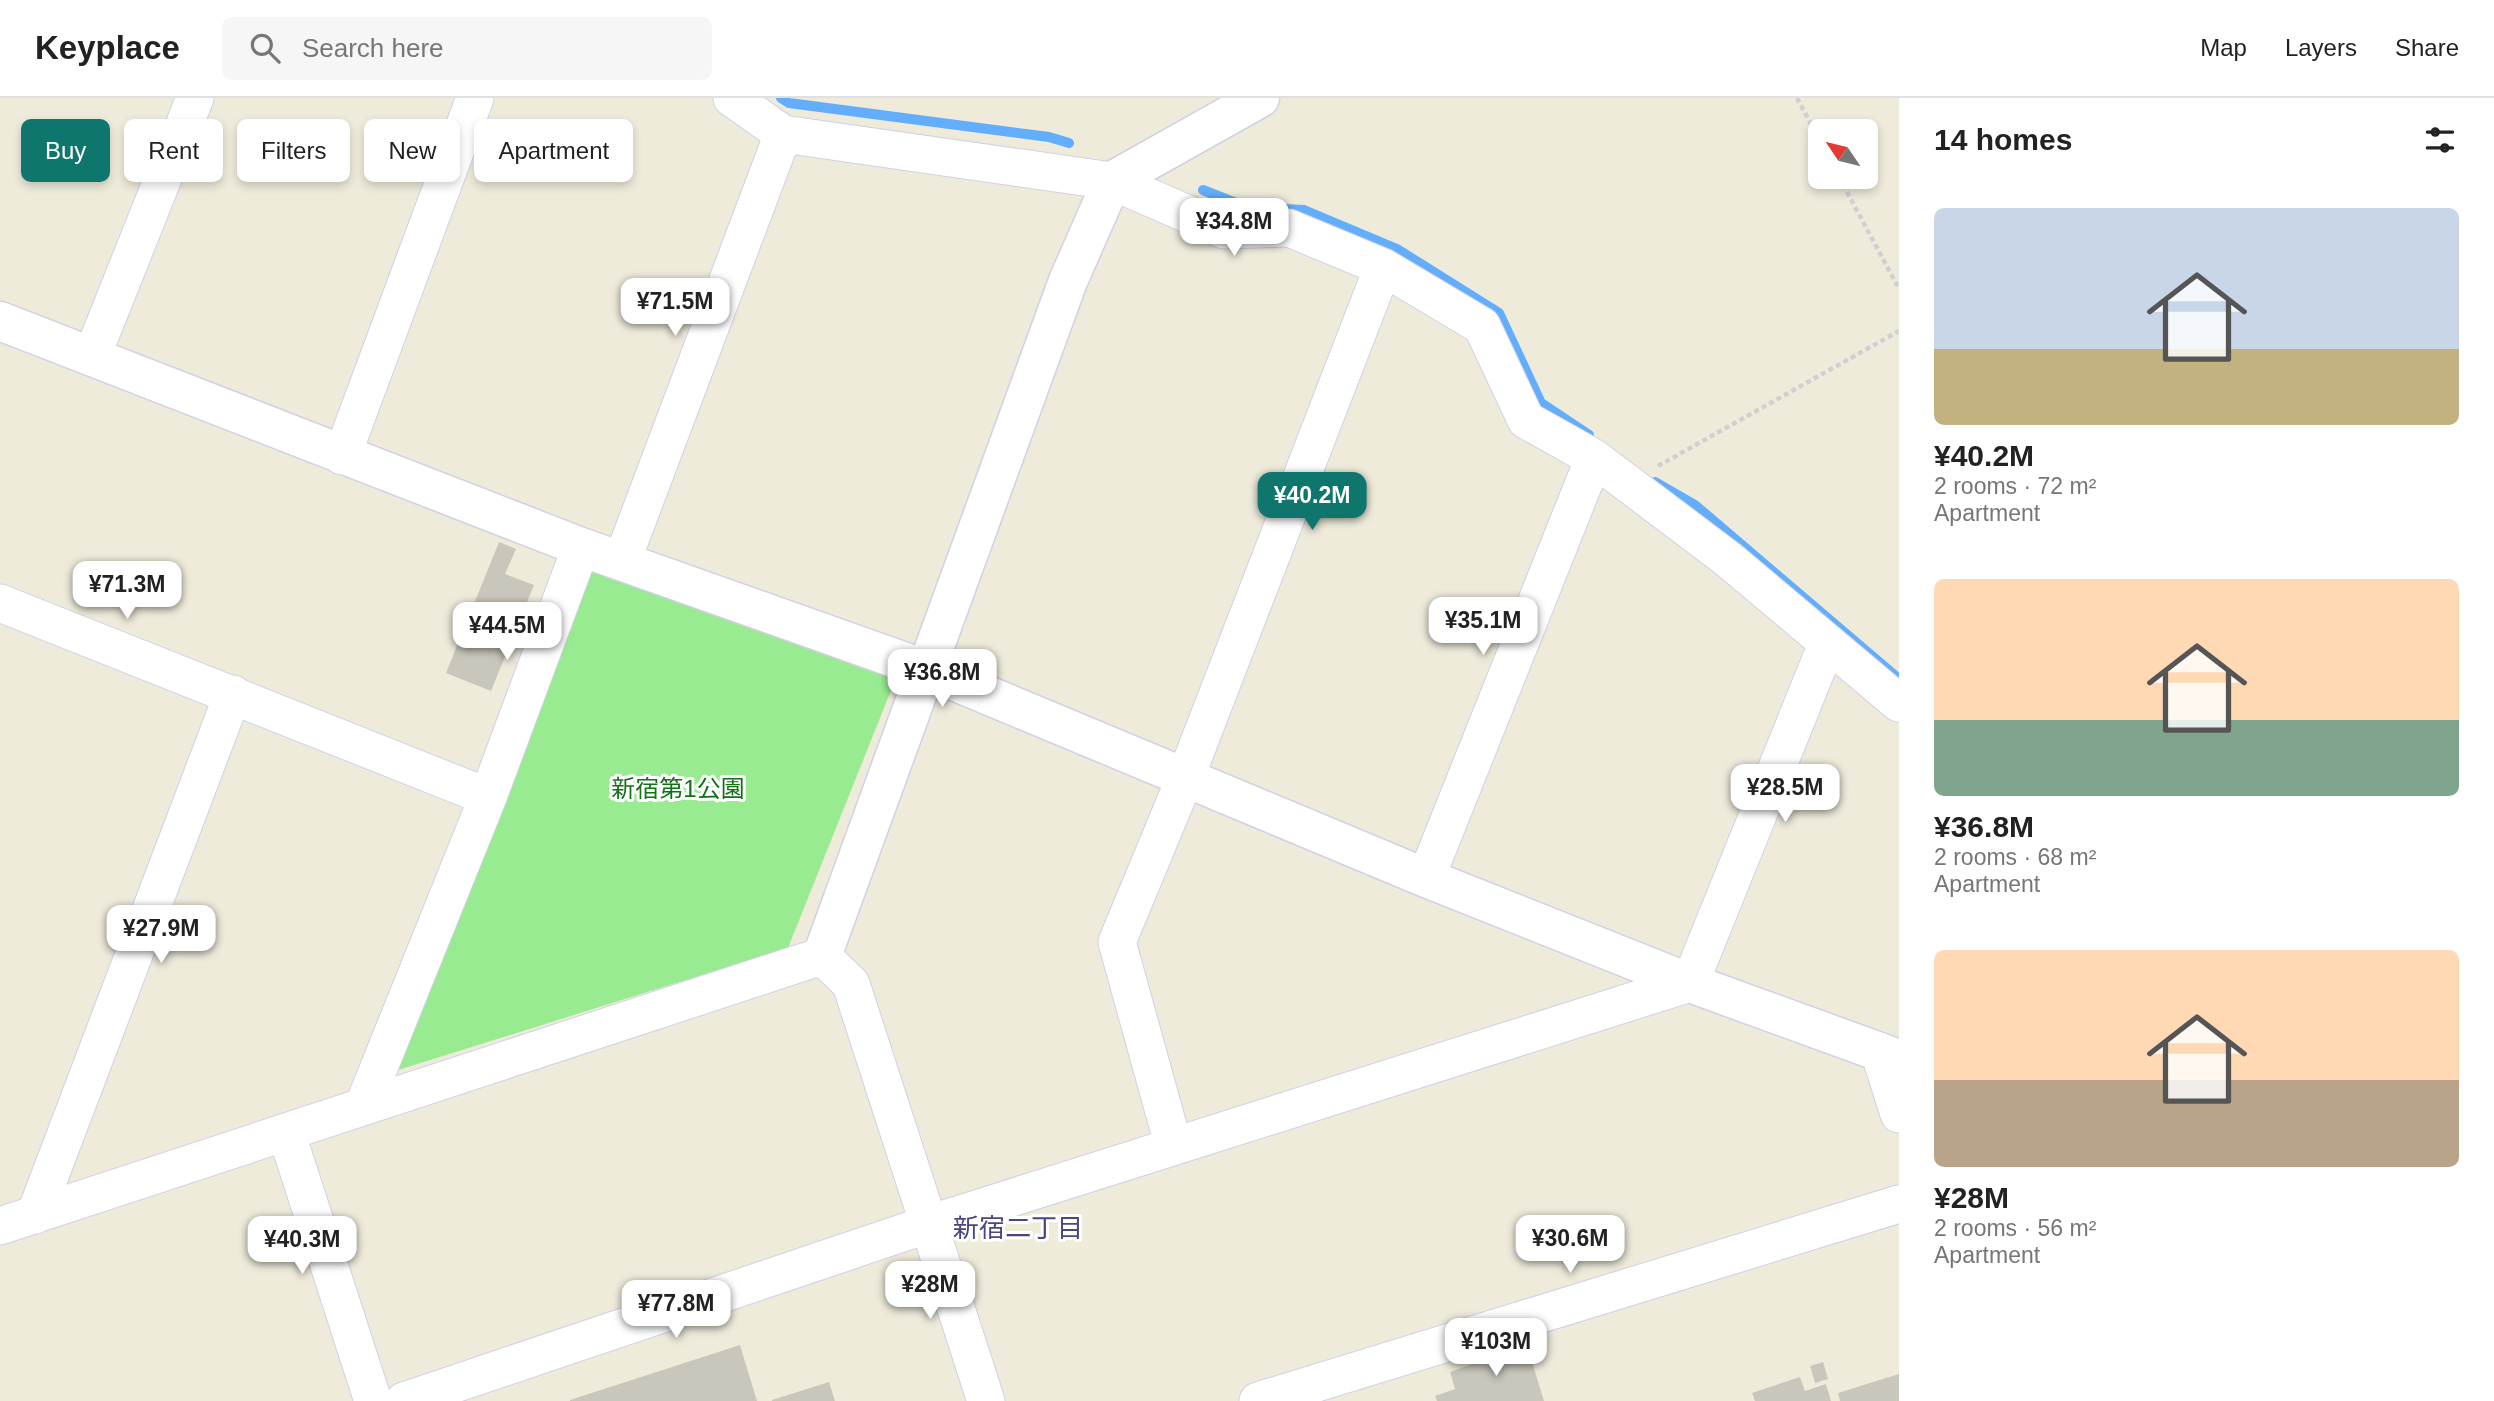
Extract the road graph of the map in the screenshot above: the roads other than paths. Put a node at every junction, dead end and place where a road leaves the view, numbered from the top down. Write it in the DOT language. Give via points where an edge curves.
graph roads {
  1 [pos="195,98"];
  2 [pos="475,98"];
  3 [pos="732,98"];
  4 [pos="1261,98"];
  5 [pos="783,134"];
  6 [pos="1112,181"];
  7 [pos="1383,267"];
  8 [pos="0,321"];
  9 [pos="92,356"];
  10 [pos="342,456"];
  11 [pos="1594,458"];
  12 [pos="581,547"];
  13 [pos="622,561"];
  14 [pos="0,603"];
  15 [pos="1827,644"];
  16 [pos="925,669"];
  17 [pos="233,694"];
  18 [pos="1899,703"];
  19 [pos="1186,776"];
  20 [pos="488,797"];
  21 [pos="1426,878"];
  22 [pos="822,956"];
  23 [pos="1690,982"];
  24 [pos="1889,1055"];
  25 [pos="363,1107"];
  26 [pos="1899,1114"];
  27 [pos="286,1132"];
  28 [pos="1173,1144"];
  29 [pos="1899,1204"];
  30 [pos="35,1215"];
  31 [pos="929,1224"];
  32 [pos="0,1226"];
  33 [pos="373,1401"];
  34 [pos="404,1401"];
  35 [pos="986,1401"];
  36 [pos="1258,1401"];
  1 -- 9 [label="street"];
  2 -- 10 [label="street"];
  3 -- 5 [label="street"];
  4 -- 6 [label="street"];
  5 -- 6 [label="street"];
  5 -- 13 [label="street"];
  6 -- 7 [label="street" via="1224,230 1289,228"];
  6 -- 16 [label="street" via="1068,281"];
  7 -- 11 [label="street" via="1482,326 1526,420"];
  7 -- 19 [label="street"];
  8 -- 9 [label="street"];
  9 -- 10 [label="street"];
  10 -- 12 [label="street"];
  11 -- 15 [label="street" via="1728,559"];
  11 -- 21 [label="street"];
  12 -- 13 [label="street"];
  12 -- 20 [label="street"];
  13 -- 16 [label="street"];
  14 -- 17 [label="street"];
  15 -- 18 [label="street"];
  15 -- 23 [label="street"];
  16 -- 19 [label="street"];
  16 -- 22 [label="street"];
  17 -- 20 [label="street"];
  17 -- 30 [label="street"];
  19 -- 21 [label="street"];
  19 -- 28 [label="street" via="1117,942"];
  20 -- 25 [label="street"];
  21 -- 23 [label="street"];
  22 -- 25 [label="street"];
  22 -- 31 [label="street" via="851,984"];
  23 -- 24 [label="street"];
  23 -- 28 [label="street"];
  24 -- 26 [label="street"];
  25 -- 27 [label="street"];
  27 -- 30 [label="street"];
  27 -- 33 [label="street"];
  28 -- 31 [label="street"];
  29 -- 36 [label="street"];
  30 -- 32 [label="street"];
  31 -- 34 [label="street"];
  31 -- 35 [label="street"];
}
